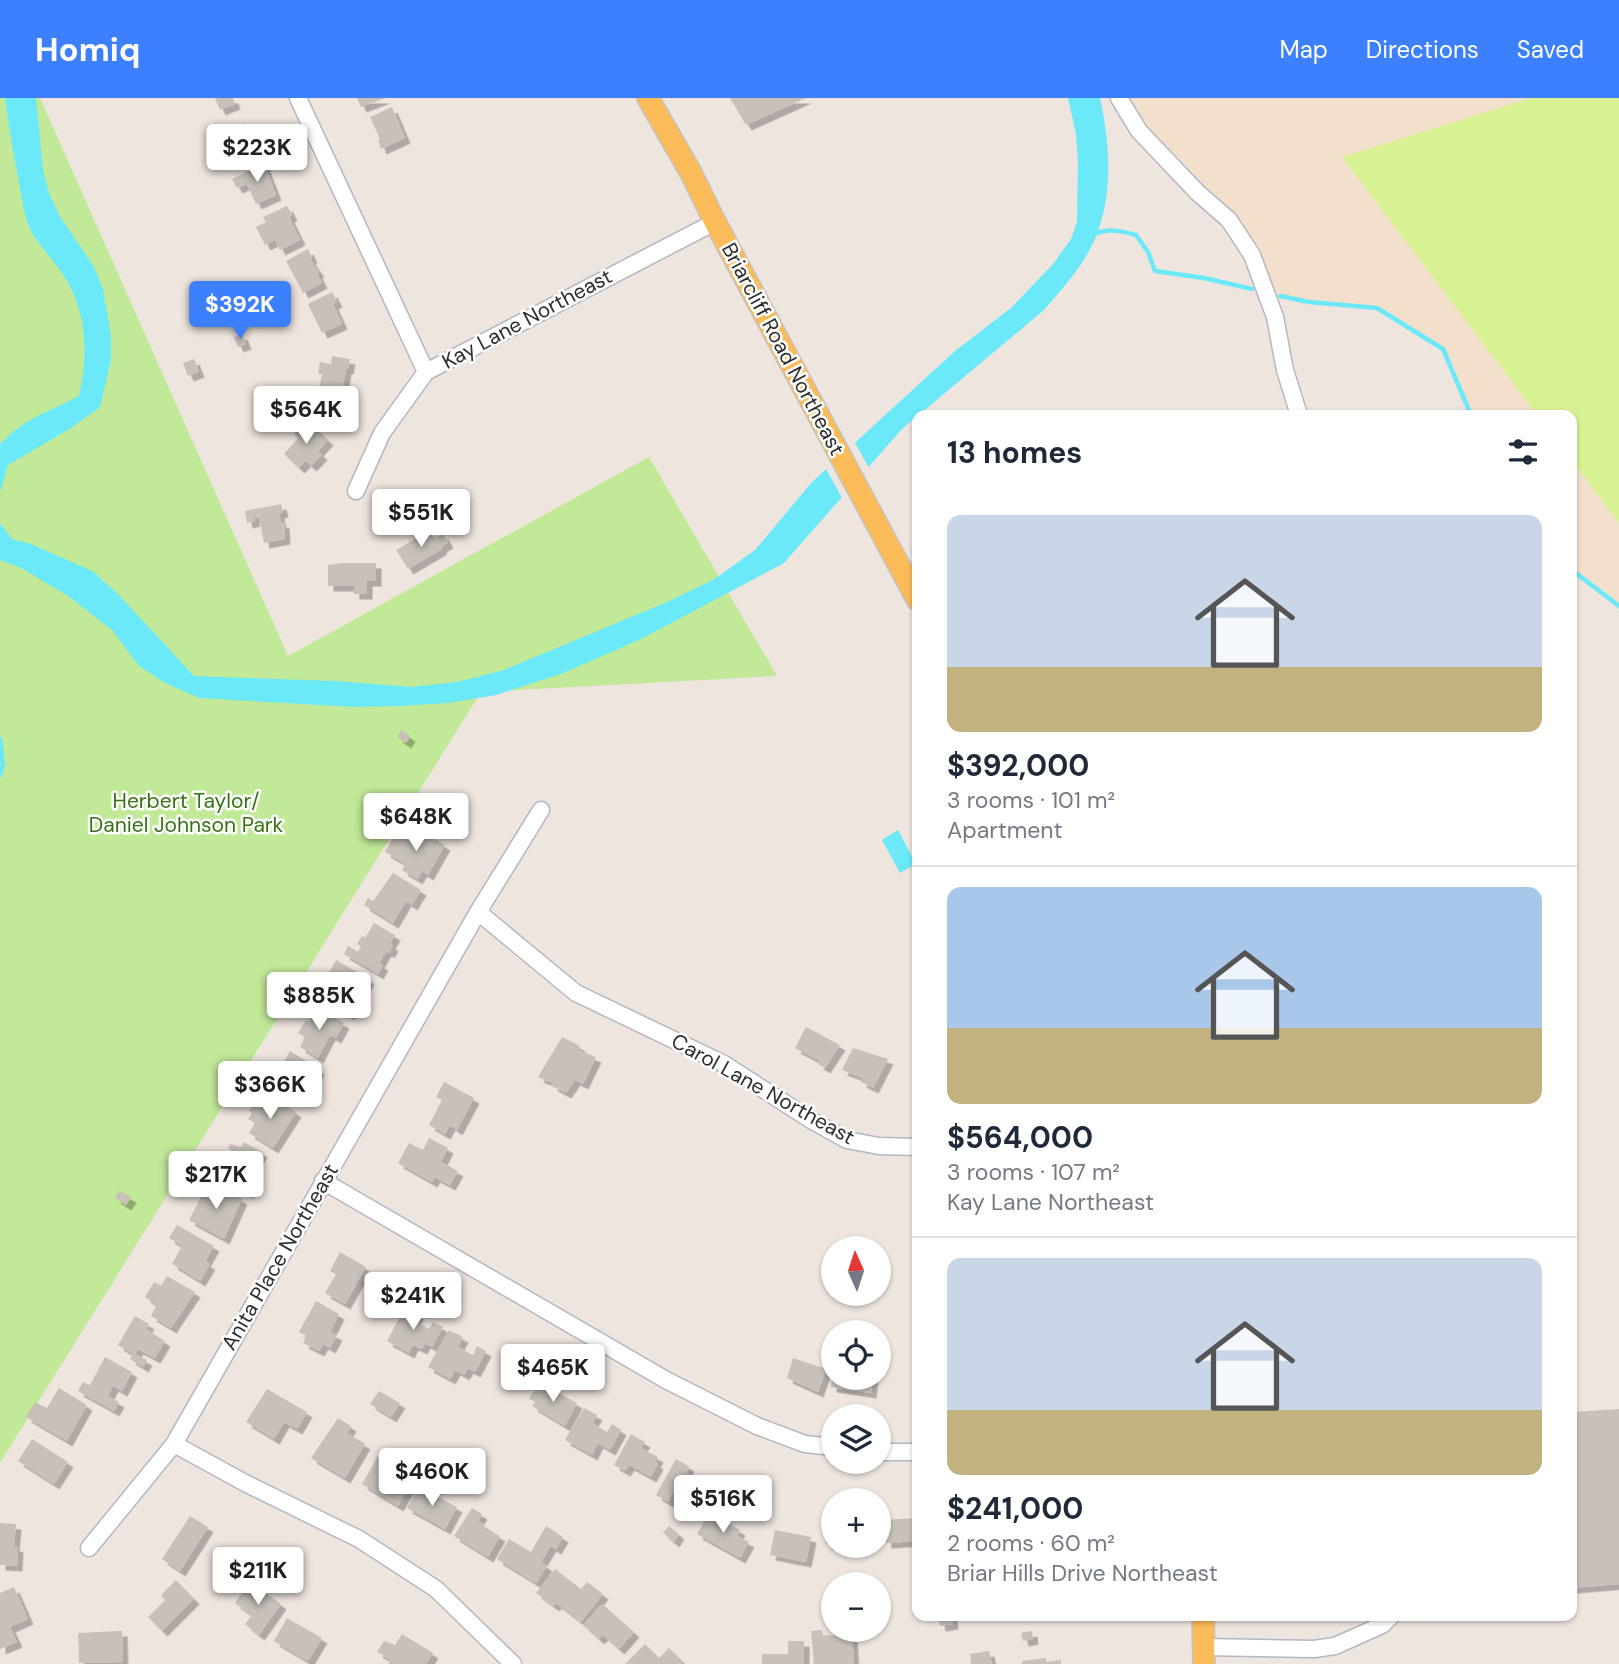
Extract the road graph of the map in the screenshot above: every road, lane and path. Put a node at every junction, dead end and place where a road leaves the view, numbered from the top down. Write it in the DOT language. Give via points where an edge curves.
graph roads {
  1 [pos="298,98"];
  2 [pos="648,98"];
  3 [pos="1119,98"];
  4 [pos="715,222"];
  5 [pos="426,372"];
  6 [pos="1297,410"];
  7 [pos="356,491"];
  8 [pos="912,590"];
  9 [pos="541,810"];
  10 [pos="478,912"];
  11 [pos="912,1147"];
  12 [pos="323,1181"];
  13 [pos="174,1444"];
  14 [pos="821,1446"];
  15 [pos="891,1452"];
  16 [pos="912,1452"];
  17 [pos="89,1548"];
  18 [pos="1203,1621"];
  19 [pos="1386,1621"];
  20 [pos="1204,1656"];
  21 [pos="1314,1657"];
  22 [pos="513,1664"];
  1 -- 5 [label="street"];
  2 -- 4 [label="main road, Briarcliff Road Northeast"];
  3 -- 6 [label="street" via="1139,131 1228,220 1252,255 1275,317"];
  4 -- 5 [label="street, Kay Lane Northeast"];
  4 -- 8 [label="main road, Briarcliff Road Northeast"];
  5 -- 7 [label="street, Kay Lane Northeast" via="382,433"];
  9 -- 10 [label="street, Anita Place Northeast"];
  10 -- 11 [label="street, Carol Lane Northeast" via="576,993 724,1064 847,1140"];
  10 -- 12 [label="street, Anita Place Northeast"];
  12 -- 13 [label="street, Anita Place Northeast"];
  12 -- 14 [label="street" via="666,1380 757,1426"];
  13 -- 17 [label="street, Anita Place Northeast"];
  13 -- 22 [label="street" via="359,1539 436,1589"];
  15 -- 16 [label="street"];
  18 -- 20 [label="main road"];
  19 -- 21 [label="street"];
  20 -- 21 [label="street"];
}
